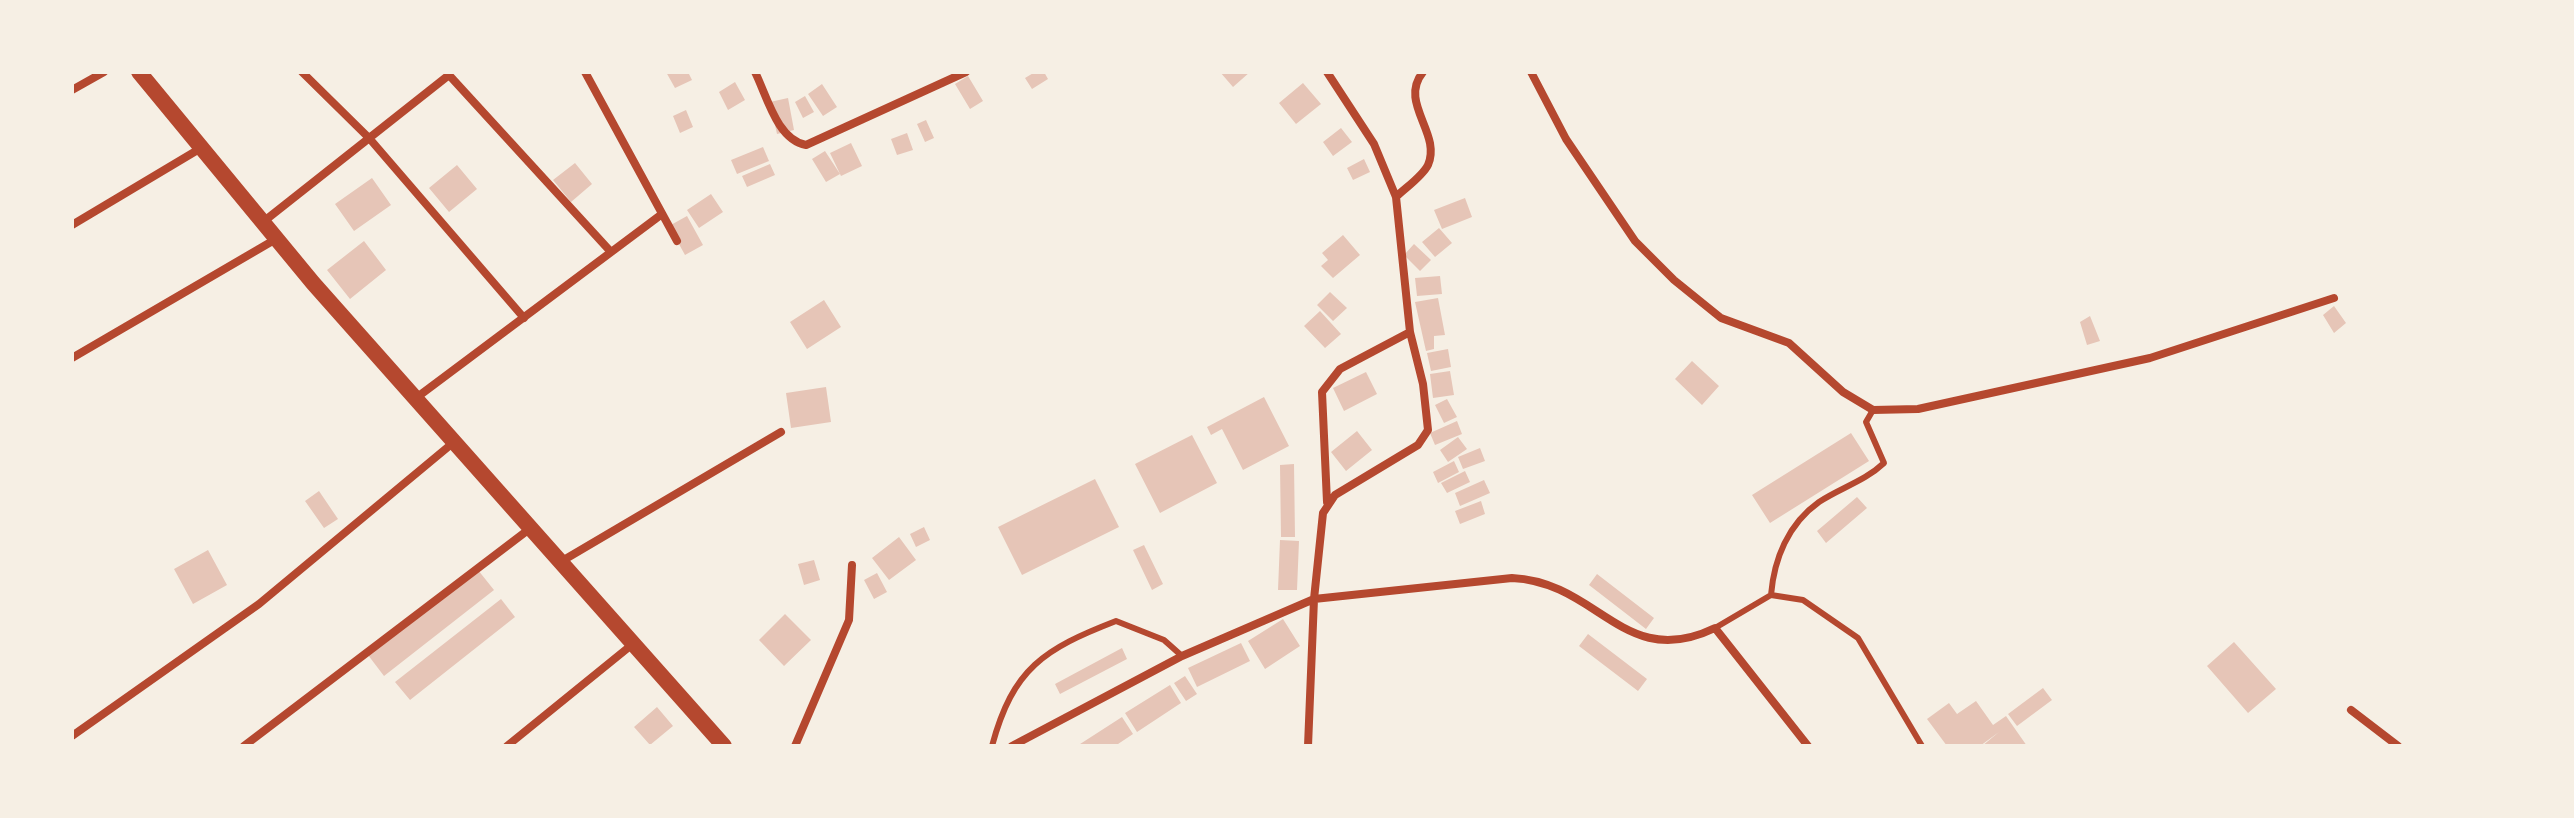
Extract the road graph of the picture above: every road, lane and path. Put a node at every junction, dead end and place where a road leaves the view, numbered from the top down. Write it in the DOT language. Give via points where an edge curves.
graph roads {
  1 [pos="104,72"];
  2 [pos="139,72"];
  3 [pos="302,72"];
  4 [pos="585,72"];
  5 [pos="755,72"];
  6 [pos="966,72"];
  7 [pos="1327,72"];
  8 [pos="1423,72"];
  9 [pos="1531,72"];
  10 [pos="72,90"];
  11 [pos="369,138"];
  12 [pos="202,148"];
  13 [pos="1396,197"];
  14 [pos="662,214"];
  15 [pos="263,222"];
  16 [pos="72,225"];
  17 [pos="277,239"];
  18 [pos="677,241"];
  19 [pos="611,252"];
  20 [pos="2334,298"];
  21 [pos="524,318"];
  22 [pos="1410,332"];
  23 [pos="72,358"];
  24 [pos="416,398"];
  25 [pos="1873,410"];
  26 [pos="781,432"];
  27 [pos="455,441"];
  28 [pos="1327,502"];
  29 [pos="532,527"];
  30 [pos="562,561"];
  31 [pos="852,565"];
  32 [pos="1771,595"];
  33 [pos="1314,599"];
  34 [pos="1715,628"];
  35 [pos="634,642"];
  36 [pos="1182,656"];
  37 [pos="2351,710"];
  38 [pos="72,736"];
  39 [pos="244,746"];
  40 [pos="507,746"];
  41 [pos="724,746"];
  42 [pos="795,746"];
  43 [pos="992,746"];
  44 [pos="1012,746"];
  45 [pos="1308,746"];
  46 [pos="1808,746"];
  47 [pos="1922,746"];
  48 [pos="2398,746"];
  1 -- 10 [label="street"];
  2 -- 12 [label="main road"];
  3 -- 11 [label="street"];
  4 -- 14 [label="street"];
  5 -- 6 [label="street" via="785,134 806,145"];
  7 -- 13 [label="street" via="1374,144"];
  8 -- 13 [label="street" via="1413,95 1431,153 1427,167"];
  9 -- 25 [label="street" via="1566,139 1635,241 1674,280 1721,318 1789,343 1843,392"];
  11 -- 15 [label="street"];
  11 -- 19 [label="street" via="449,75"];
  11 -- 21 [label="street"];
  12 -- 15 [label="main road"];
  12 -- 16 [label="street"];
  13 -- 22 [label="street"];
  14 -- 18 [label="street"];
  14 -- 19 [label="street"];
  15 -- 17 [label="main road"];
  17 -- 23 [label="street"];
  17 -- 24 [label="main road"];
  19 -- 21 [label="street"];
  20 -- 25 [label="street" via="2150,358 1918,409"];
  21 -- 24 [label="street"];
  22 -- 28 [label="street" via="1340,369 1322,392"];
  22 -- 28 [label="street" via="1428,416 1425,439"];
  24 -- 27 [label="main road"];
  25 -- 32 [label="lane" via="1866,422 1884,463 1818,503 1793,527 1773,568"];
  26 -- 30 [label="street"];
  27 -- 29 [label="main road"];
  27 -- 38 [label="street" via="259,604"];
  28 -- 33 [label="street"];
  29 -- 30 [label="main road"];
  29 -- 39 [label="street"];
  30 -- 35 [label="main road"];
  31 -- 42 [label="street" via="849,620"];
  32 -- 34 [label="lane"];
  32 -- 47 [label="lane" via="1803,600 1858,638"];
  33 -- 34 [label="street" via="1539,579 1652,642 1688,641"];
  33 -- 36 [label="street"];
  33 -- 45 [label="street"];
  34 -- 46 [label="street"];
  35 -- 40 [label="street"];
  35 -- 41 [label="main road"];
  36 -- 43 [label="lane" via="1164,640 1116,621 1060,643 1016,683"];
  36 -- 44 [label="street"];
  37 -- 48 [label="street"];
}
